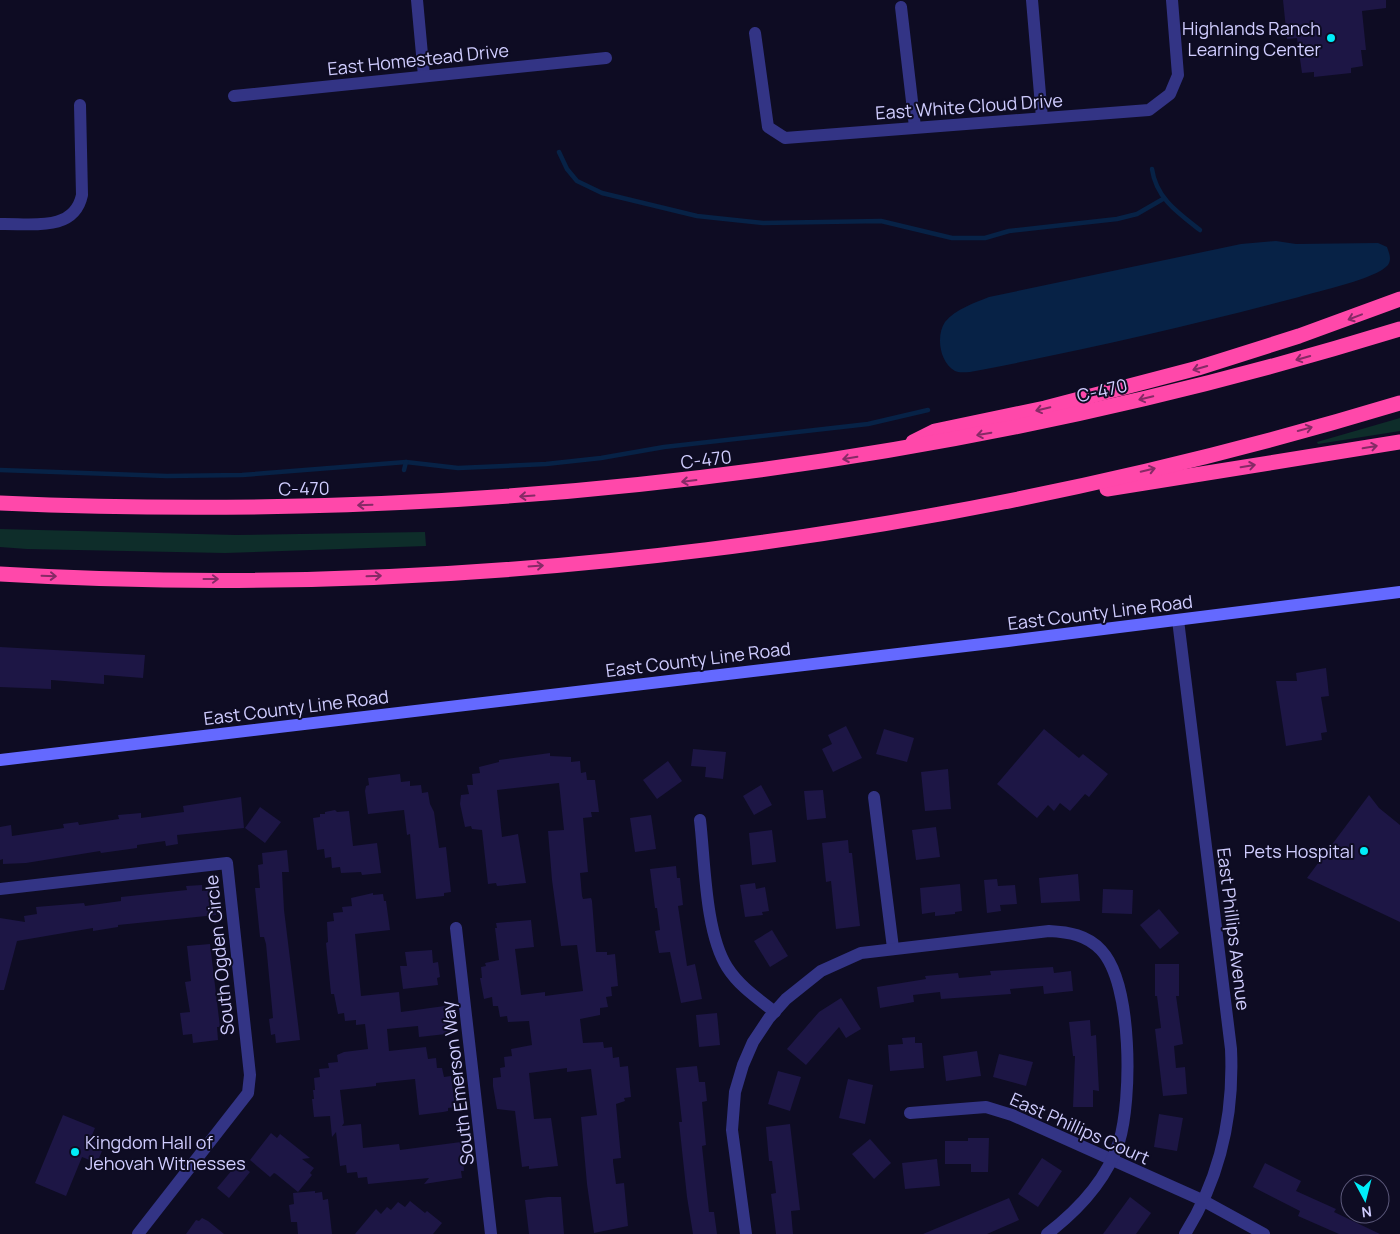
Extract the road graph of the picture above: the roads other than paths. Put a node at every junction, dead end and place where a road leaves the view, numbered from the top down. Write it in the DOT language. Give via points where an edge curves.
graph roads {
  1 [pos="417,0"];
  2 [pos="1032,0"];
  3 [pos="1172,0"];
  4 [pos="902,7"];
  5 [pos="755,33"];
  6 [pos="606,58"];
  7 [pos="424,76"];
  8 [pos="234,96"];
  9 [pos="80,105"];
  10 [pos="1042,118"];
  11 [pos="915,127"];
  12 [pos="0,224"];
  13 [pos="1400,299"];
  14 [pos="1400,329"];
  15 [pos="1400,402"];
  16 [pos="1400,442"];
  17 [pos="898,450"];
  18 [pos="1015,499"];
  19 [pos="0,503"];
  20 [pos="0,574"];
  21 [pos="1400,592"];
  22 [pos="1178,620"];
  23 [pos="0,760"];
  24 [pos="874,797"];
  25 [pos="700,820"];
  26 [pos="0,889"];
  27 [pos="456,928"];
  28 [pos="893,948"];
  29 [pos="774,1012"];
  30 [pos="910,1113"];
  31 [pos="1111,1160"];
  32 [pos="1202,1200"];
  33 [pos="138,1234"];
  34 [pos="491,1234"];
  35 [pos="746,1234"];
  36 [pos="1047,1234"];
  37 [pos="1185,1234"];
  38 [pos="1264,1234"];
  1 -- 7 [label="street"];
  2 -- 10 [label="street"];
  3 -- 10 [label="street, East White Cloud Drive" via="1178,75 1170,94 1149,110"];
  4 -- 11 [label="street"];
  5 -- 11 [label="street, East White Cloud Drive" via="768,127 786,138"];
  6 -- 7 [label="street, East Homestead Drive"];
  7 -- 8 [label="street, East Homestead Drive"];
  9 -- 12 [label="street" via="80,206 66,220"];
  10 -- 11 [label="street, East White Cloud Drive"];
  13 -- 17 [label="highway, one-way" via="1198,368 1045,408 935,431"];
  14 -- 17 [label="highway, C-470, one-way" via="1277,365 1083,414"];
  18 -- 15 [label="highway, one-way" via="1210,455"];
  18 -- 16 [label="highway, one-way" via="1032,504 1200,473"];
  17 -- 19 [label="highway, C-470, one-way" via="682,481 475,499 232,508"];
  20 -- 18 [label="highway, one-way" via="252,579 509,568 736,546"];
  21 -- 22 [label="main road, East County Line Road"];
  22 -- 23 [label="main road, East County Line Road"];
  22 -- 32 [label="street, East Phillips Avenue" via="1232,1057 1231,1106 1225,1138"];
  24 -- 28 [label="street"];
  25 -- 29 [label="street" via="711,923 720,953 727,968 746,990"];
  26 -- 33 [label="street, South Ogden Circle" via="227,863 250,1075 248,1093"];
  27 -- 34 [label="street, South Emerson Way"];
  28 -- 29 [label="street" via="861,953 821,971"];
  28 -- 31 [label="street" via="1049,931 1082,937 1102,951 1115,970 1120,989 1128,1066 1119,1142"];
  29 -- 35 [label="street" via="753,1042 743,1065 732,1110"];
  30 -- 31 [label="street, East Phillips Court" via="986,1107 1012,1115"];
  31 -- 32 [label="street, East Phillips Court"];
  31 -- 36 [label="street" via="1083,1202"];
  32 -- 37 [label="street, East Phillips Avenue"];
  32 -- 38 [label="street, East Phillips Court"];
}
